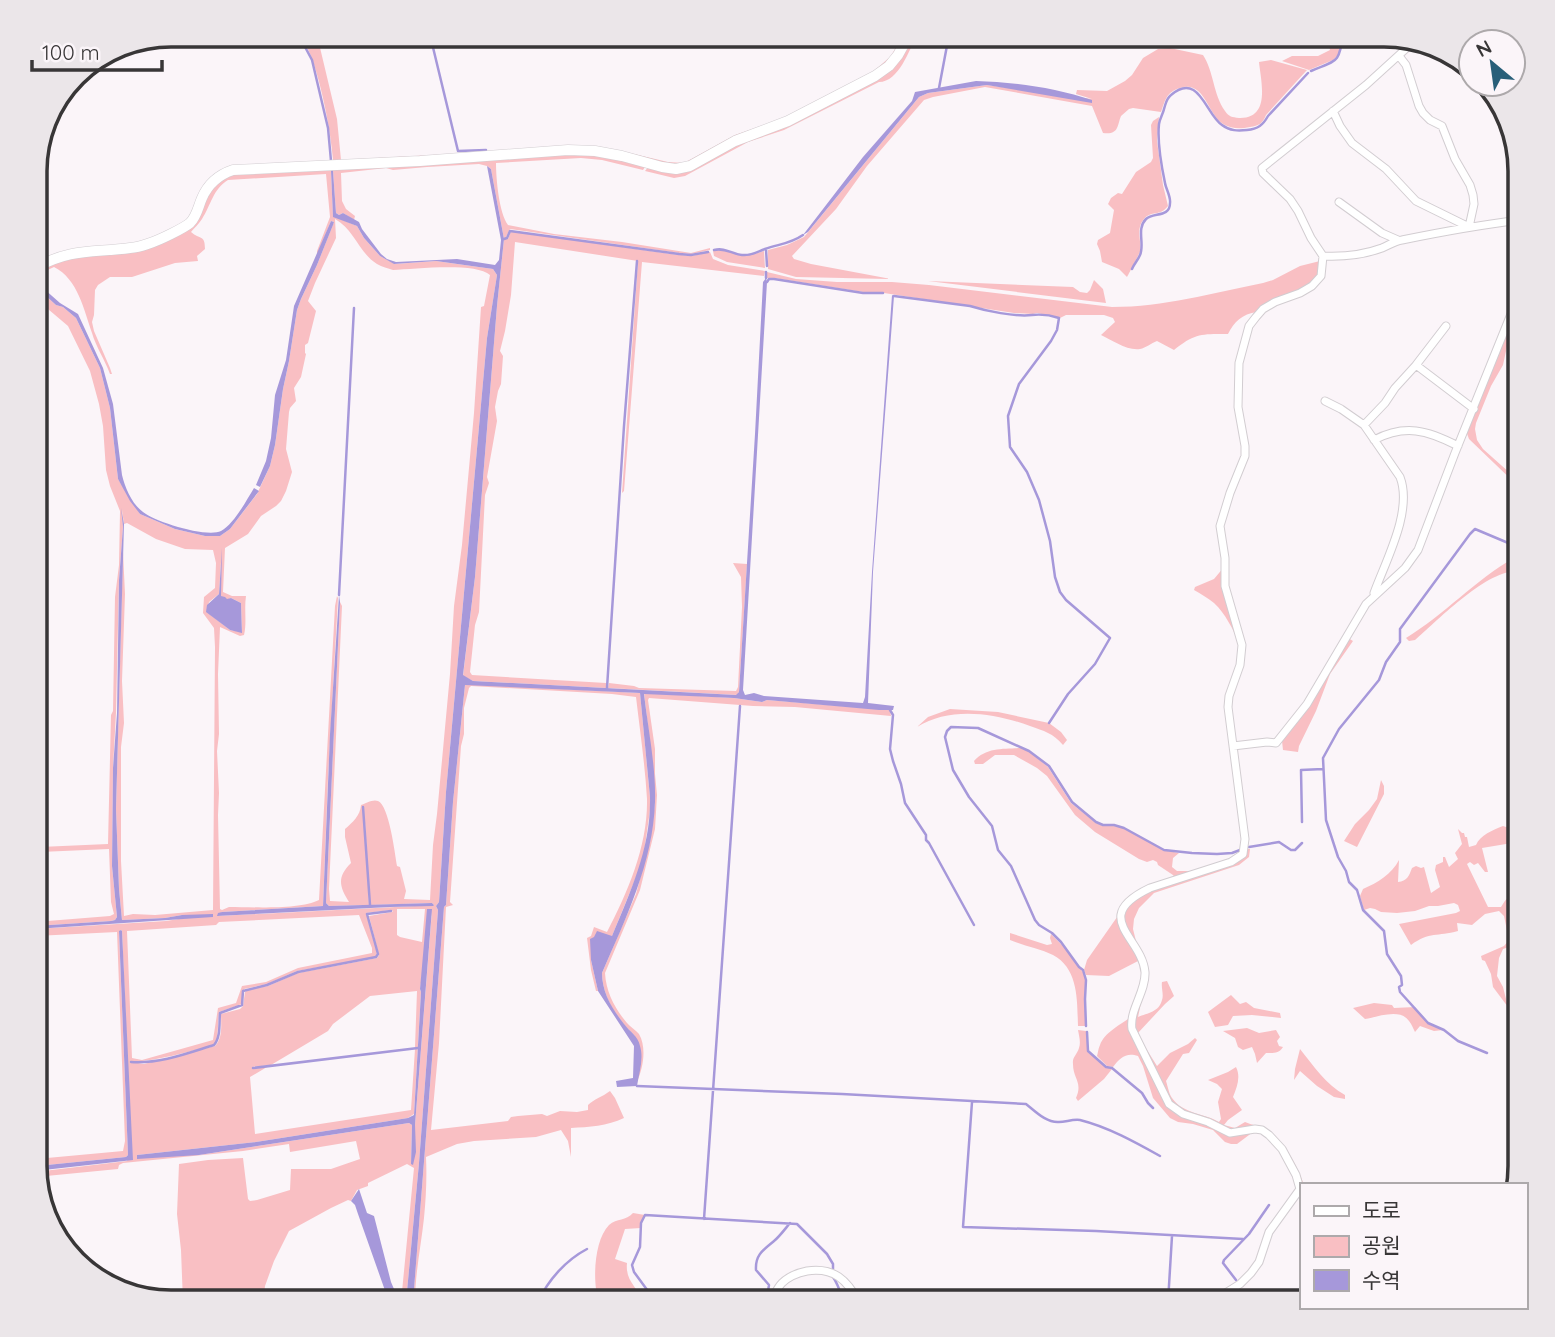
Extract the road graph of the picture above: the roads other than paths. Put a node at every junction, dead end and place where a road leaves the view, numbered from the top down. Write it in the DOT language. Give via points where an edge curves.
graph roads {
  1 [pos="902,47"];
  2 [pos="1405,49"];
  3 [pos="1399,56"];
  4 [pos="1333,111"];
  5 [pos="1339,202"];
  6 [pos="1508,221"];
  7 [pos="1469,226"];
  8 [pos="1398,240"];
  9 [pos="1324,256"];
  10 [pos="48,262"];
  11 [pos="1508,323"];
  12 [pos="1446,326"];
  13 [pos="1416,365"];
  14 [pos="1325,401"];
  15 [pos="1474,409"];
  16 [pos="1363,425"];
  17 [pos="1374,440"];
  18 [pos="1458,446"];
  19 [pos="1372,597"];
  20 [pos="1233,746"];
  21 [pos="1300,1187"];
  22 [pos="1300,1191"];
  23 [pos="778,1290"];
  24 [pos="852,1290"];
  25 [pos="1230,1290"];
  1 -- 10 [label="street" via="890,66 875,76 690,166 676,169 609,153 568,150 233,170 211,182 190,223 174,233 132,248 84,251"];
  2 -- 3 [label="street"];
  3 -- 4 [label="street"];
  3 -- 7 [label="street" via="1419,106 1442,126 1470,185 1475,204"];
  4 -- 7 [label="street" via="1352,143 1386,169 1416,201"];
  4 -- 9 [label="street" via="1262,168 1290,198"];
  5 -- 8 [label="street"];
  6 -- 7 [label="street"];
  7 -- 8 [label="street"];
  8 -- 9 [label="street" via="1363,254"];
  9 -- 20 [label="street" via="1321,276 1311,286 1275,302 1256,317 1239,363 1238,407 1245,456 1220,526 1225,586 1242,645 1228,707"];
  11 -- 15 [label="street"];
  12 -- 13 [label="street"];
  13 -- 15 [label="street"];
  13 -- 16 [label="street"];
  14 -- 16 [label="street"];
  15 -- 18 [label="street"];
  16 -- 17 [label="street"];
  17 -- 18 [label="street" via="1412,430"];
  17 -- 19 [label="street" via="1400,477 1405,496"];
  18 -- 19 [label="street" via="1418,550"];
  19 -- 20 [label="street" via="1307,704 1276,743"];
  20 -- 21 [label="street" via="1243,854 1137,894 1121,915 1145,973 1132,1029 1169,1104 1230,1133 1262,1130 1282,1149"];
  22 -- 25 [label="street" via="1269,1232 1259,1262"];
  23 -- 24 [label="street" via="794,1275 816,1270 834,1273"];
}
